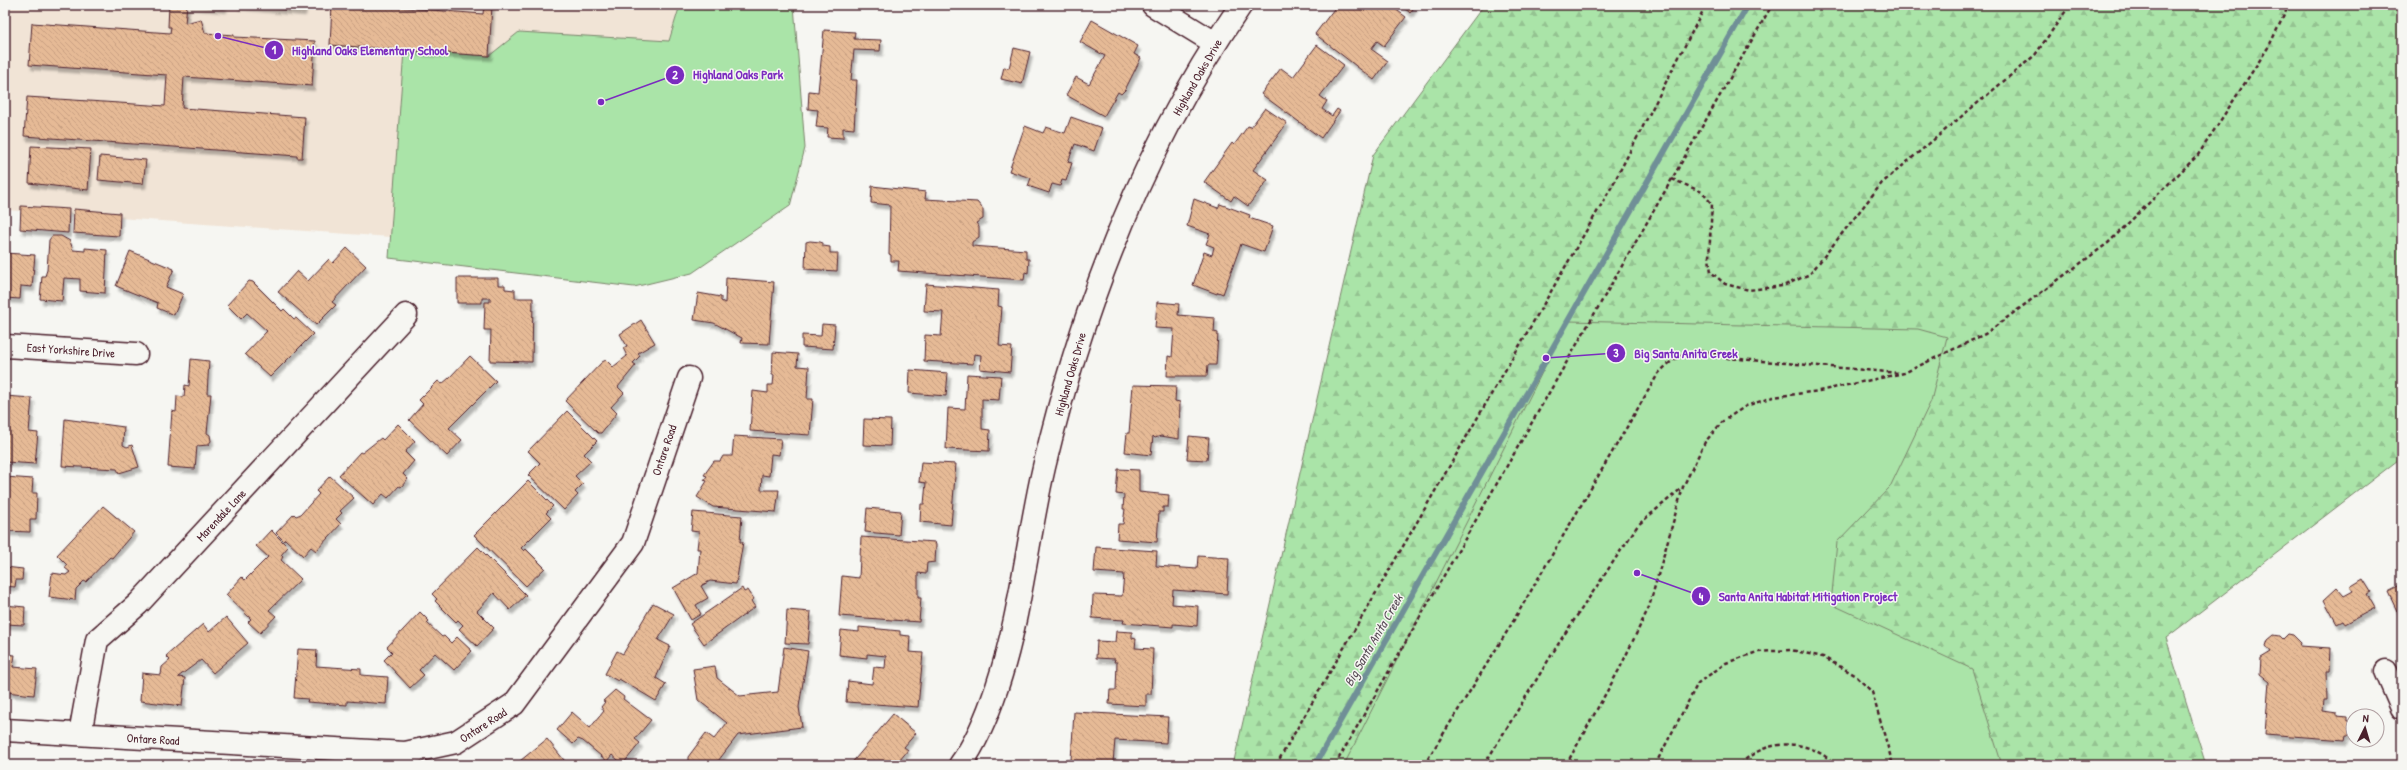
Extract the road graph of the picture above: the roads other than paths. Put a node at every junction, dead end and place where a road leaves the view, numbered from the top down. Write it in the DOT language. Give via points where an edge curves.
graph roads {
  1 [pos="1153,5"];
  2 [pos="1241,5"];
  3 [pos="1215,43"];
  4 [pos="406,315"];
  5 [pos="5,346"];
  6 [pos="136,354"];
  7 [pos="689,378"];
  8 [pos="2386,671"];
  9 [pos="2402,708"];
  10 [pos="5,730"];
  11 [pos="80,734"];
  12 [pos="960,765"];
  1 -- 3 [label="street"];
  2 -- 3 [label="street, Highland Oaks Drive"];
  3 -- 12 [label="street, Highland Oaks Drive" via="1155,151 1123,218 1092,299 1044,468 1016,621 1003,667 988,714"];
  4 -- 11 [label="street, Marendale Lane" via="138,604 97,640"];
  5 -- 6 [label="street, East Yorkshire Drive"];
  7 -- 11 [label="street, Ontare Road" via="633,542 514,704 456,742 406,753"];
  8 -- 9 [label="street"];
  10 -- 11 [label="street, Ontare Road"];
}
